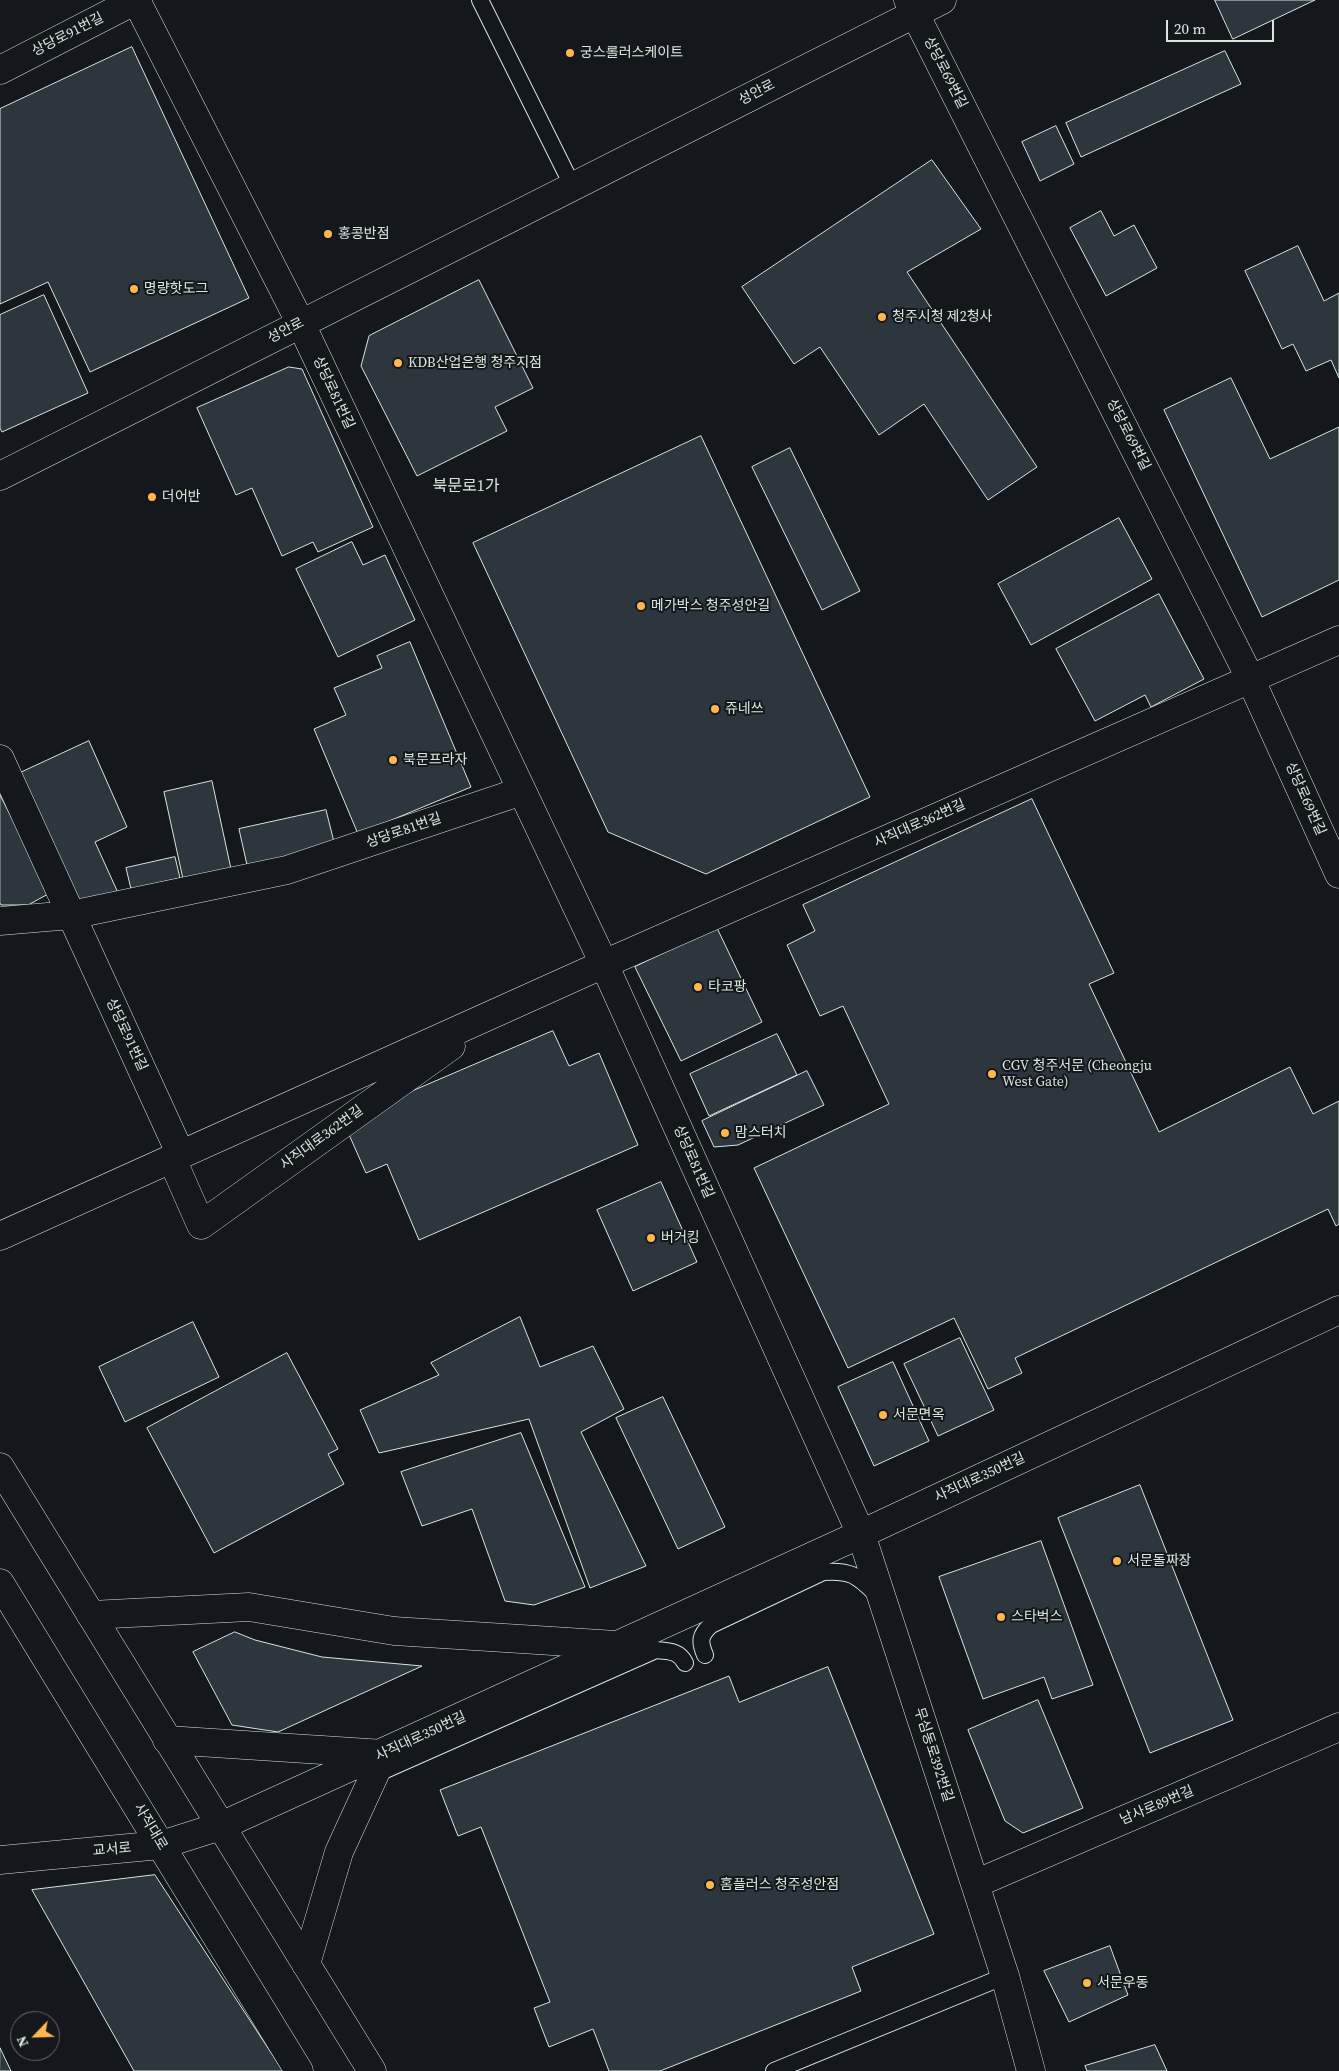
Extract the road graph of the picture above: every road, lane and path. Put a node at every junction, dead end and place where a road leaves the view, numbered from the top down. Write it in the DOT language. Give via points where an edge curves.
graph roads {
  1 [pos="136,0"];
  2 [pos="480,0"];
  3 [pos="942,0"];
  4 [pos="912,7"];
  5 [pos="0,70"];
  6 [pos="572,187"];
  7 [pos="301,324"];
  8 [pos="0,476"];
  9 [pos="1339,640"];
  10 [pos="1250,678"];
  11 [pos="0,759"];
  12 [pos="522,791"];
  13 [pos="1339,874"];
  14 [pos="71,915"];
  15 [pos="0,921"];
  16 [pos="604,964"];
  17 [pos="501,1010"];
  18 [pos="176,1157"];
  19 [pos="0,1236"];
  20 [pos="1339,1310"];
  21 [pos="0,1467"];
  22 [pos="861,1534"];
  23 [pos="0,1583"];
  24 [pos="882,1600"];
  25 [pos="91,1615"];
  26 [pos="620,1645"];
  27 [pos="706,1655"];
  28 [pos="685,1663"];
  29 [pos="1339,1727"];
  30 [pos="167,1740"];
  31 [pos="379,1765"];
  32 [pos="221,1826"];
  33 [pos="161,1845"];
  34 [pos="0,1860"];
  35 [pos="975,1884"];
  36 [pos="306,1964"];
  37 [pos="1005,1976"];
  38 [pos="299,2071"];
  39 [pos="372,2071"];
  40 [pos="774,2071"];
  41 [pos="1031,2071"];
  1 -- 5 [label="street, 상당로91번길"];
  1 -- 7 [label="street, 상당로81번길"];
  2 -- 6 [label="lane"];
  3 -- 4 [label="street, 성안로"];
  4 -- 6 [label="street, 성안로"];
  4 -- 10 [label="street, 상당로69번길"];
  6 -- 7 [label="street, 성안로"];
  7 -- 8 [label="street, 성안로"];
  7 -- 12 [label="street, 상당로81번길"];
  9 -- 10 [label="street, 사직대로362번길"];
  10 -- 13 [label="street, 상당로69번길"];
  10 -- 16 [label="street, 사직대로362번길"];
  11 -- 14 [label="street, 상당로91번길"];
  12 -- 14 [label="street, 상당로81번길" via="287,870"];
  12 -- 16 [label="street, 상당로81번길"];
  14 -- 15 [label="street"];
  14 -- 18 [label="street, 상당로91번길"];
  16 -- 17 [label="street, 사직대로362번길"];
  16 -- 22 [label="street, 상당로81번길"];
  17 -- 18 [label="street, 사직대로362번길"];
  17 -- 18 [label="street, 사직대로362번길" via="201,1225"];
  18 -- 19 [label="street, 사직대로362번길"];
  20 -- 22 [label="street, 사직대로350번길"];
  21 -- 25 [label="street"];
  22 -- 24 [label="street, 무심동로392번길"];
  22 -- 26 [label="street, 사직대로350번길"];
  23 -- 33 [label="street, 사직대로"];
  24 -- 27 [label="lane" via="860,1578 843,1571 823,1572 712,1624 703,1632 700,1643"];
  24 -- 35 [label="street, 무심동로392번길"];
  25 -- 26 [label="street, 사직대로350번길" via="249,1607 394,1631"];
  25 -- 30 [label="street"];
  26 -- 31 [label="street, 사직대로350번길"];
  28 -- 31 [label="lane" via="682,1656 672,1651 656,1650"];
  29 -- 35 [label="street, 남사로89번길"];
  30 -- 31 [label="street"];
  30 -- 32 [label="street"];
  31 -- 32 [label="street, 사직대로350번길"];
  31 -- 36 [label="street" via="338,1852"];
  32 -- 33 [label="street, 교서로"];
  32 -- 36 [label="street"];
  33 -- 34 [label="street, 교서로"];
  33 -- 38 [label="street, 사직대로"];
  35 -- 37 [label="street, 무심동로392번길"];
  36 -- 39 [label="street"];
  37 -- 40 [label="lane"];
  37 -- 41 [label="street, 무심동로392번길"];
}
